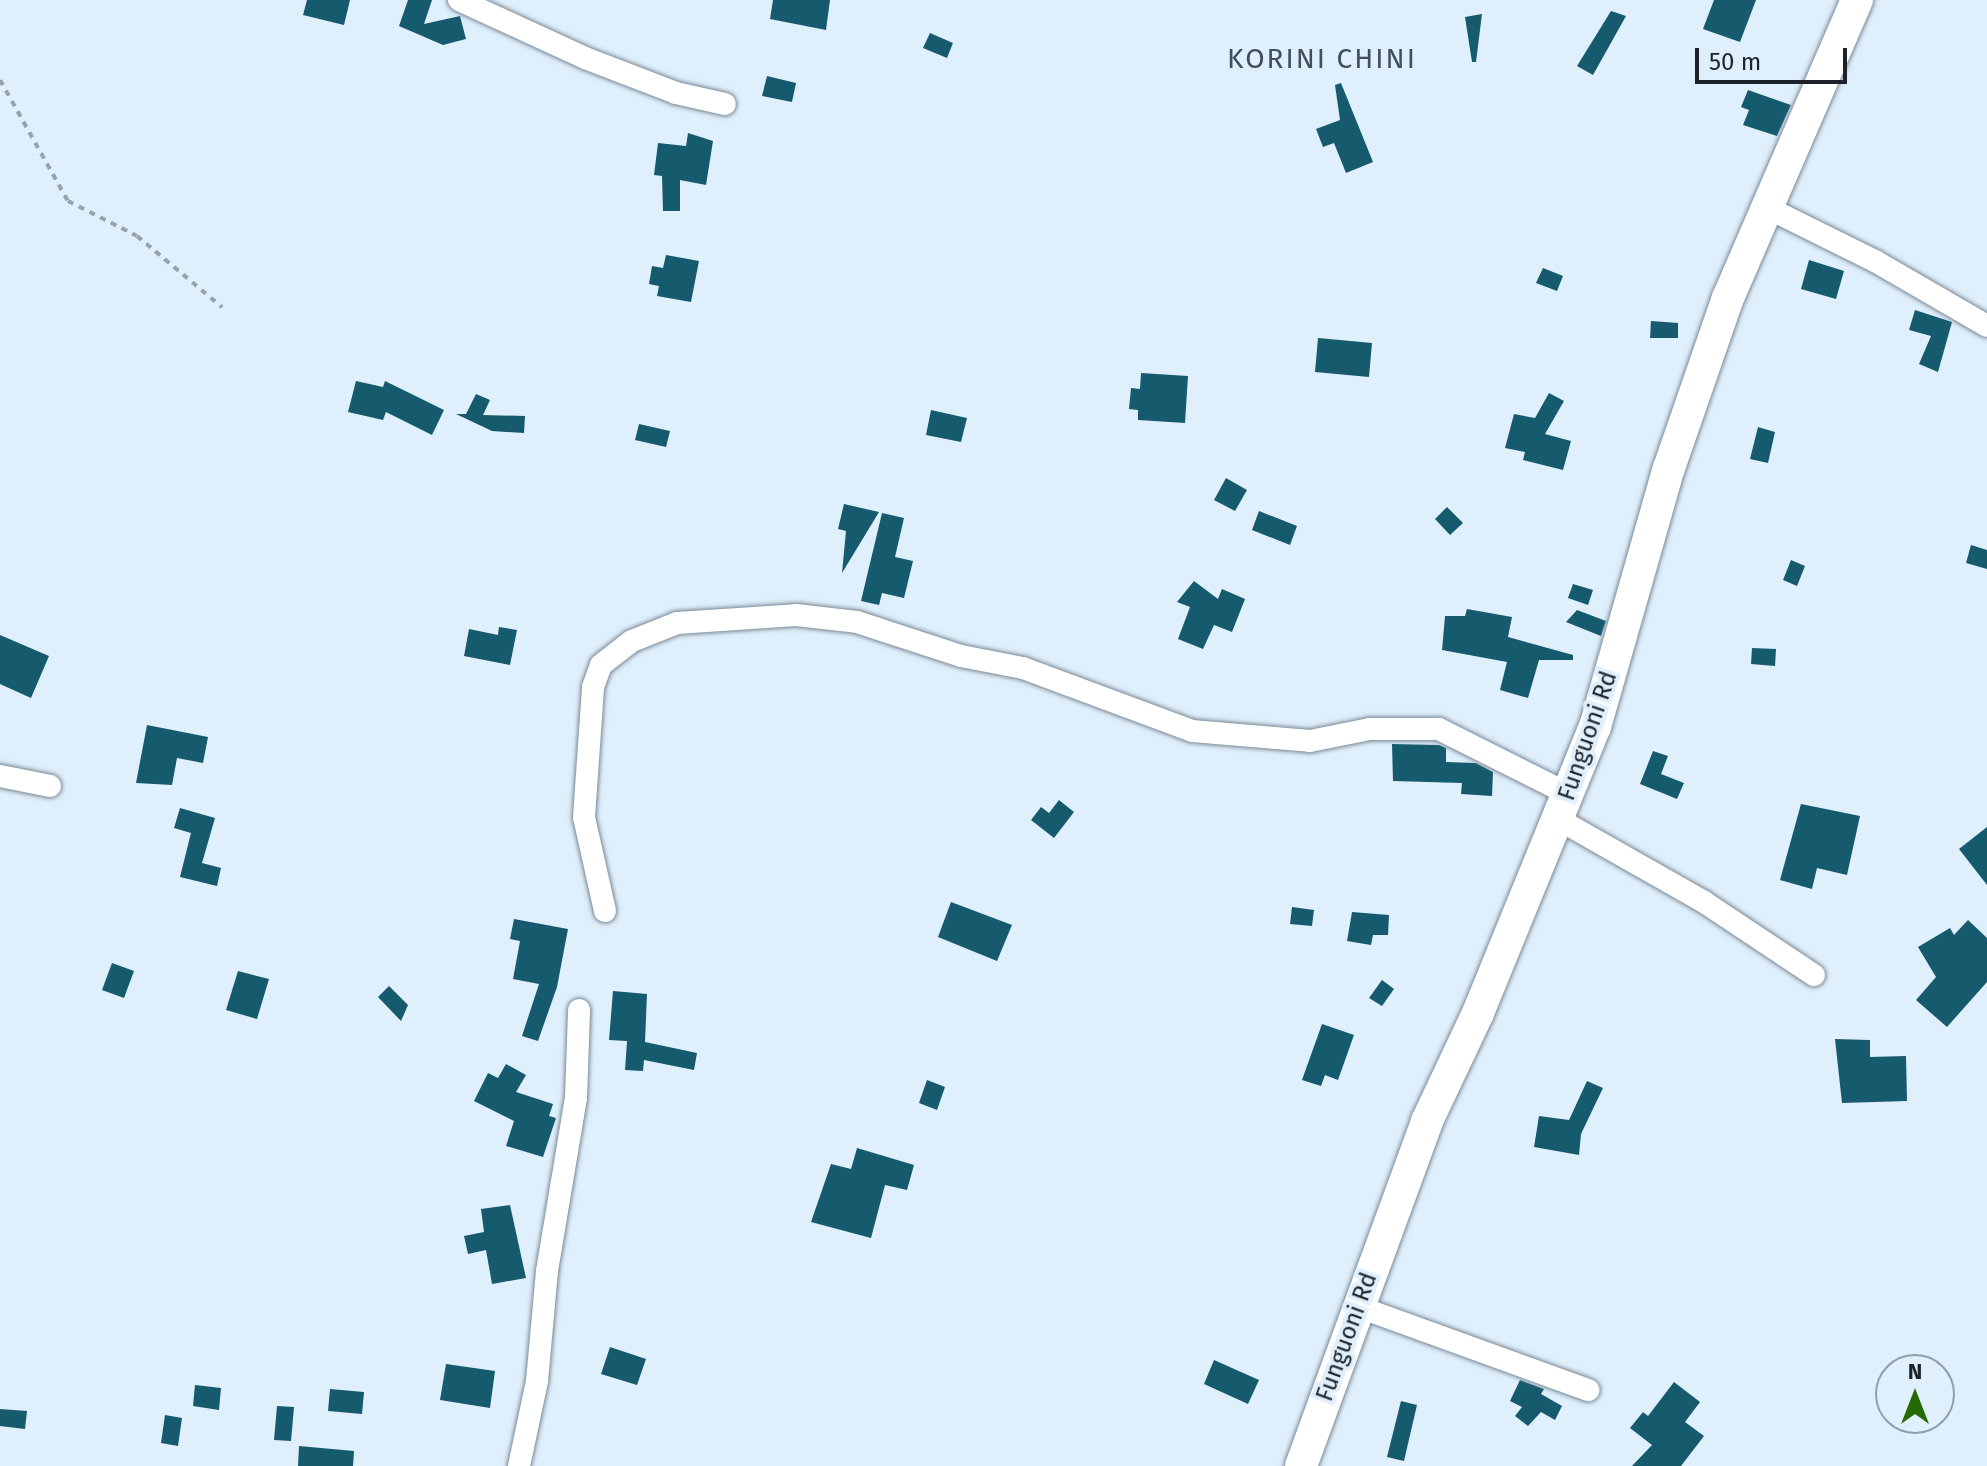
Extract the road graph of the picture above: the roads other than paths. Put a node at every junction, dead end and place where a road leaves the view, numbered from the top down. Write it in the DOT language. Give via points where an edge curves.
graph roads {
  1 [pos="459,0"];
  2 [pos="1857,0"];
  3 [pos="725,104"];
  4 [pos="1766,207"];
  5 [pos="1987,326"];
  6 [pos="0,776"];
  7 [pos="50,786"];
  8 [pos="1563,807"];
  9 [pos="605,911"];
  10 [pos="1814,975"];
  11 [pos="579,1010"];
  12 [pos="1359,1307"];
  13 [pos="1588,1390"];
  14 [pos="519,1466"];
  15 [pos="1301,1466"];
  1 -- 3 [label="street" via="585,58 676,93"];
  2 -- 4 [label="street, Funguoni Rd"];
  4 -- 5 [label="street" via="1875,261"];
  4 -- 8 [label="street, Funguoni Rd" via="1669,468 1595,727"];
  6 -- 7 [label="street"];
  8 -- 9 [label="street" via="1439,729 1370,729 1310,741 1192,731 1023,668 961,656 857,622 796,615 677,623 601,665 593,687 584,817"];
  8 -- 10 [label="street"];
  8 -- 12 [label="street, Funguoni Rd" via="1427,1121"];
  11 -- 14 [label="street" via="576,1098 547,1271 537,1381"];
  12 -- 13 [label="street"];
  12 -- 15 [label="street, Funguoni Rd"];
}
